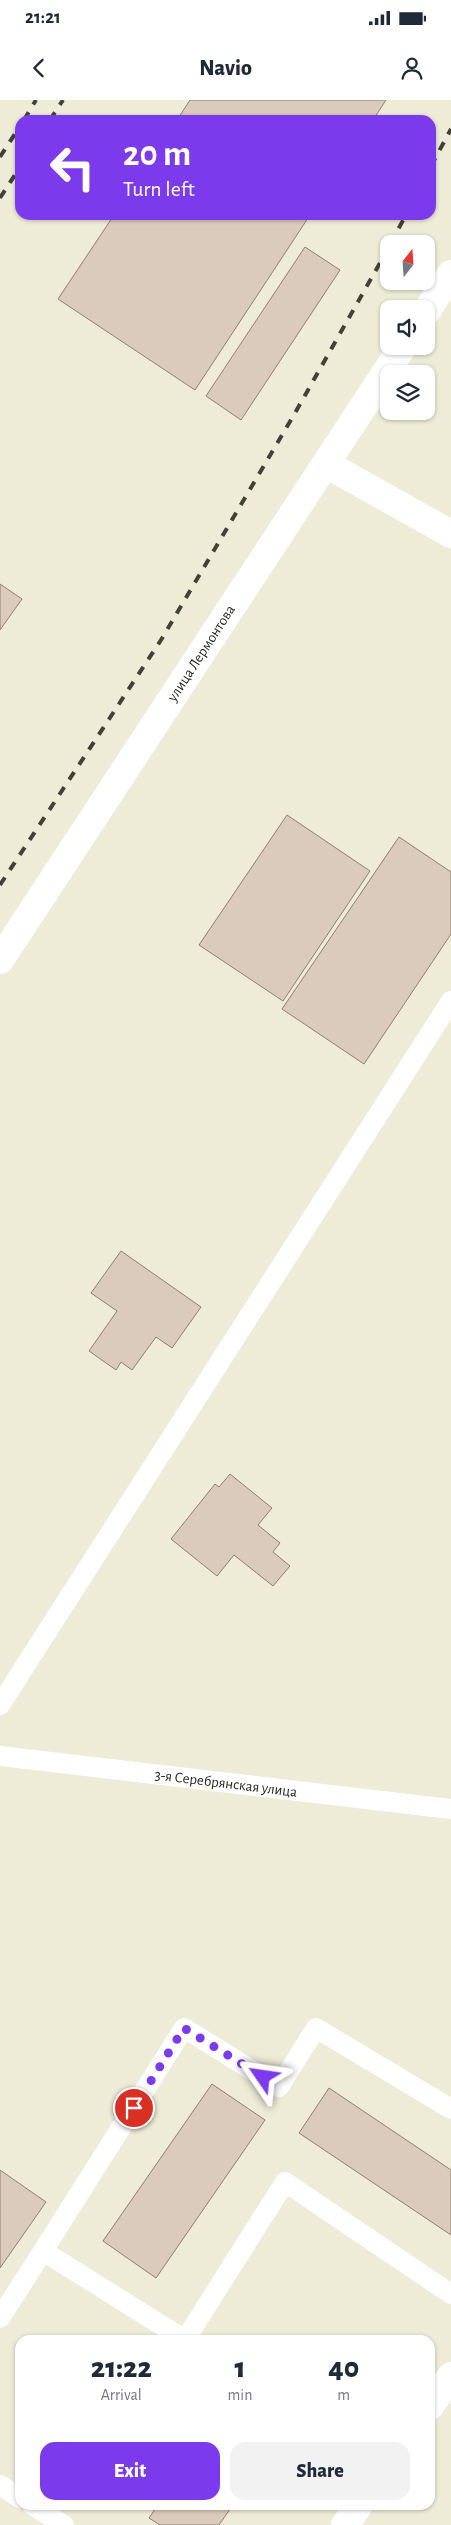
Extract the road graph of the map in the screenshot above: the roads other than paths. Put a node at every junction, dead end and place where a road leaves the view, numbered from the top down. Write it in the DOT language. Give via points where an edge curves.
graph roads {
  1 [pos="451,274"];
  2 [pos="434,300"];
  3 [pos="397,355"];
  4 [pos="326,464"];
  5 [pos="451,534"];
  6 [pos="0,960"];
  7 [pos="451,1001"];
  8 [pos="0,1706"];
  9 [pos="0,1756"];
  10 [pos="451,1809"];
  11 [pos="451,2109"];
  12 [pos="43,2251"];
  13 [pos="451,2294"];
  14 [pos="0,2318"];
  15 [pos="177,2335"];
  16 [pos="188,2335"];
  17 [pos="451,2376"];
  18 [pos="435,2399"];
  19 [pos="0,2486"];
  20 [pos="15,2495"];
  21 [pos="40,2510"];
  22 [pos="356,2510"];
  23 [pos="64,2525"];
  24 [pos="345,2525"];
  1 -- 2 [label="street"];
  3 -- 4 [label="street, улица Лермонтова"];
  4 -- 5 [label="street"];
  4 -- 6 [label="street, улица Лермонтова"];
  7 -- 8 [label="lane"];
  9 -- 10 [label="lane, 3-я Серебрянская улица"];
  11 -- 12 [label="lane" via="316,2028 279,2086 184,2028"];
  12 -- 14 [label="lane"];
  12 -- 15 [label="lane"];
  13 -- 16 [label="lane" via="285,2182"];
  17 -- 18 [label="street"];
  19 -- 20 [label="lane"];
  21 -- 23 [label="lane"];
  22 -- 24 [label="street"];
}
